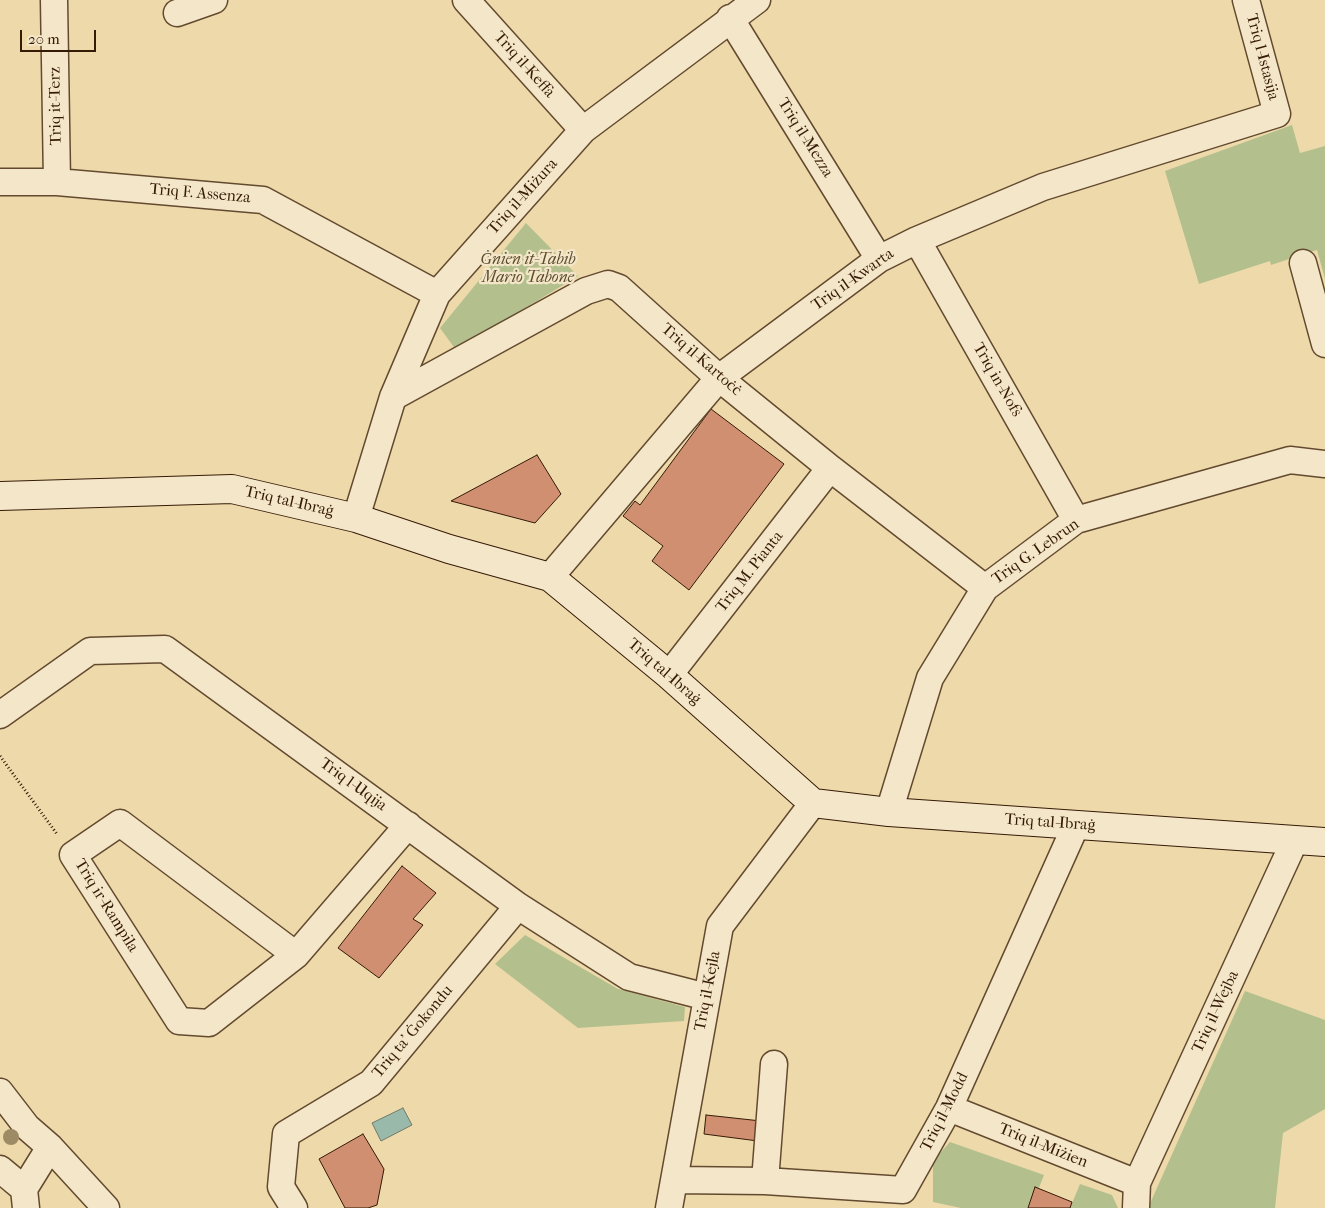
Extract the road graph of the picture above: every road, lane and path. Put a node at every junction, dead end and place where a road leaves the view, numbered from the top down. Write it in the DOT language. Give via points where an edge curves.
graph roads {
  1 [pos="54,0"];
  2 [pos="214,0"];
  3 [pos="466,0"];
  4 [pos="757,0"];
  5 [pos="1246,0"];
  6 [pos="177,13"];
  7 [pos="730,18"];
  8 [pos="1277,114"];
  9 [pos="583,130"];
  10 [pos="0,182"];
  11 [pos="57,182"];
  12 [pos="917,240"];
  13 [pos="879,259"];
  14 [pos="1303,262"];
  15 [pos="437,294"];
  16 [pos="1323,332"];
  17 [pos="719,378"];
  18 [pos="393,397"];
  19 [pos="1325,464"];
  20 [pos="830,468"];
  21 [pos="0,496"];
  22 [pos="356,518"];
  23 [pos="1076,520"];
  24 [pos="550,577"];
  25 [pos="985,588"];
  26 [pos="669,675"];
  27 [pos="0,715"];
  28 [pos="0,756"];
  29 [pos="813,803"];
  30 [pos="889,812"];
  31 [pos="1076,824"];
  32 [pos="408,825"];
  33 [pos="1295,840"];
  34 [pos="1325,842"];
  35 [pos="72,855"];
  36 [pos="518,906"];
  37 [pos="296,955"];
  38 [pos="707,997"];
  39 [pos="774,1064"];
  40 [pos="0,1092"];
  41 [pos="949,1108"];
  42 [pos="50,1147"];
  43 [pos="0,1169"];
  44 [pos="675,1180"];
  45 [pos="765,1181"];
  46 [pos="1137,1196"];
  47 [pos="25,1198"];
  48 [pos="106,1208"];
  49 [pos="294,1208"];
  50 [pos="669,1208"];
  1 -- 11 [label="street, Triq it-Terz"];
  2 -- 6 [label="street"];
  3 -- 9 [label="street, Triq il-Keffa"];
  4 -- 7 [label="street, Triq il-Miżura"];
  5 -- 8 [label="street, Triq l-Istasija"];
  7 -- 9 [label="street, Triq il-Miżura"];
  7 -- 13 [label="street, Triq il-Mezza"];
  8 -- 12 [label="street, Triq il-Kwarta" via="1043,187"];
  9 -- 15 [label="street, Triq il-Miżura"];
  10 -- 11 [label="street, Triq F. Assenza"];
  11 -- 15 [label="street, Triq F. Assenza" via="263,200"];
  12 -- 13 [label="street, Triq il-Kwarta"];
  12 -- 23 [label="street, Triq in-Nofs"];
  13 -- 17 [label="street, Triq il-Kwarta"];
  14 -- 16 [label="street"];
  15 -- 18 [label="street, Triq il-Miżura"];
  17 -- 18 [label="street, Triq il-Kartoċċ" via="619,288 608,284 586,291"];
  17 -- 20 [label="street, Triq il-Kartoċċ"];
  17 -- 24 [label="street, Triq il-Kwarta"];
  18 -- 22 [label="street, Triq il-Miżura"];
  19 -- 23 [label="street, Triq G. Lebrun" via="1290,460"];
  20 -- 25 [label="street, Triq il-Kartoċċ"];
  20 -- 26 [label="street, Triq M. Pianta"];
  21 -- 22 [label="main road, Triq tal-Ibraġ" via="232,489"];
  22 -- 24 [label="main road, Triq tal-Ibraġ" via="449,549"];
  23 -- 25 [label="street, Triq G. Lebrun"];
  24 -- 26 [label="main road, Triq tal-Ibraġ"];
  25 -- 30 [label="street, Triq G. Lebrun" via="930,678"];
  26 -- 29 [label="main road, Triq tal-Ibraġ"];
  27 -- 32 [label="street, Triq l-Uqija" via="90,651 165,649"];
  28 -- 35 [label="path"];
  29 -- 30 [label="main road, Triq tal-Ibraġ"];
  29 -- 38 [label="street, Triq il-Kejla" via="720,926"];
  30 -- 31 [label="main road, Triq tal-Ibraġ"];
  31 -- 33 [label="main road, Triq tal-Ibraġ"];
  31 -- 41 [label="street, Triq il-Modd"];
  32 -- 36 [label="street, Triq l-Uqija"];
  32 -- 37 [label="street, Triq ir-Rampila"];
  33 -- 34 [label="main road, Triq tal-Ibraġ"];
  33 -- 46 [label="street, Triq il-Wejba"];
  35 -- 37 [label="street, Triq ir-Rampila" via="120,823"];
  35 -- 37 [label="street, Triq ir-Rampila" via="179,1021 208,1023"];
  36 -- 38 [label="street, Triq l-Uqija" via="629,977"];
  36 -- 49 [label="street, Triq ta' Ġokondu" via="371,1083 286,1134 281,1187"];
  38 -- 44 [label="street, Triq il-Kejla"];
  39 -- 45 [label="street"];
  40 -- 42 [label="street" via="27,1127"];
  41 -- 45 [label="street, Triq il-Modd" via="903,1190"];
  41 -- 46 [label="street, Triq il-Miżien"];
  42 -- 47 [label="street"];
  42 -- 48 [label="street"];
  43 -- 47 [label="street"];
  44 -- 45 [label="street, Triq il-Modd"];
  44 -- 50 [label="street, Triq il-Kejla"];
}
